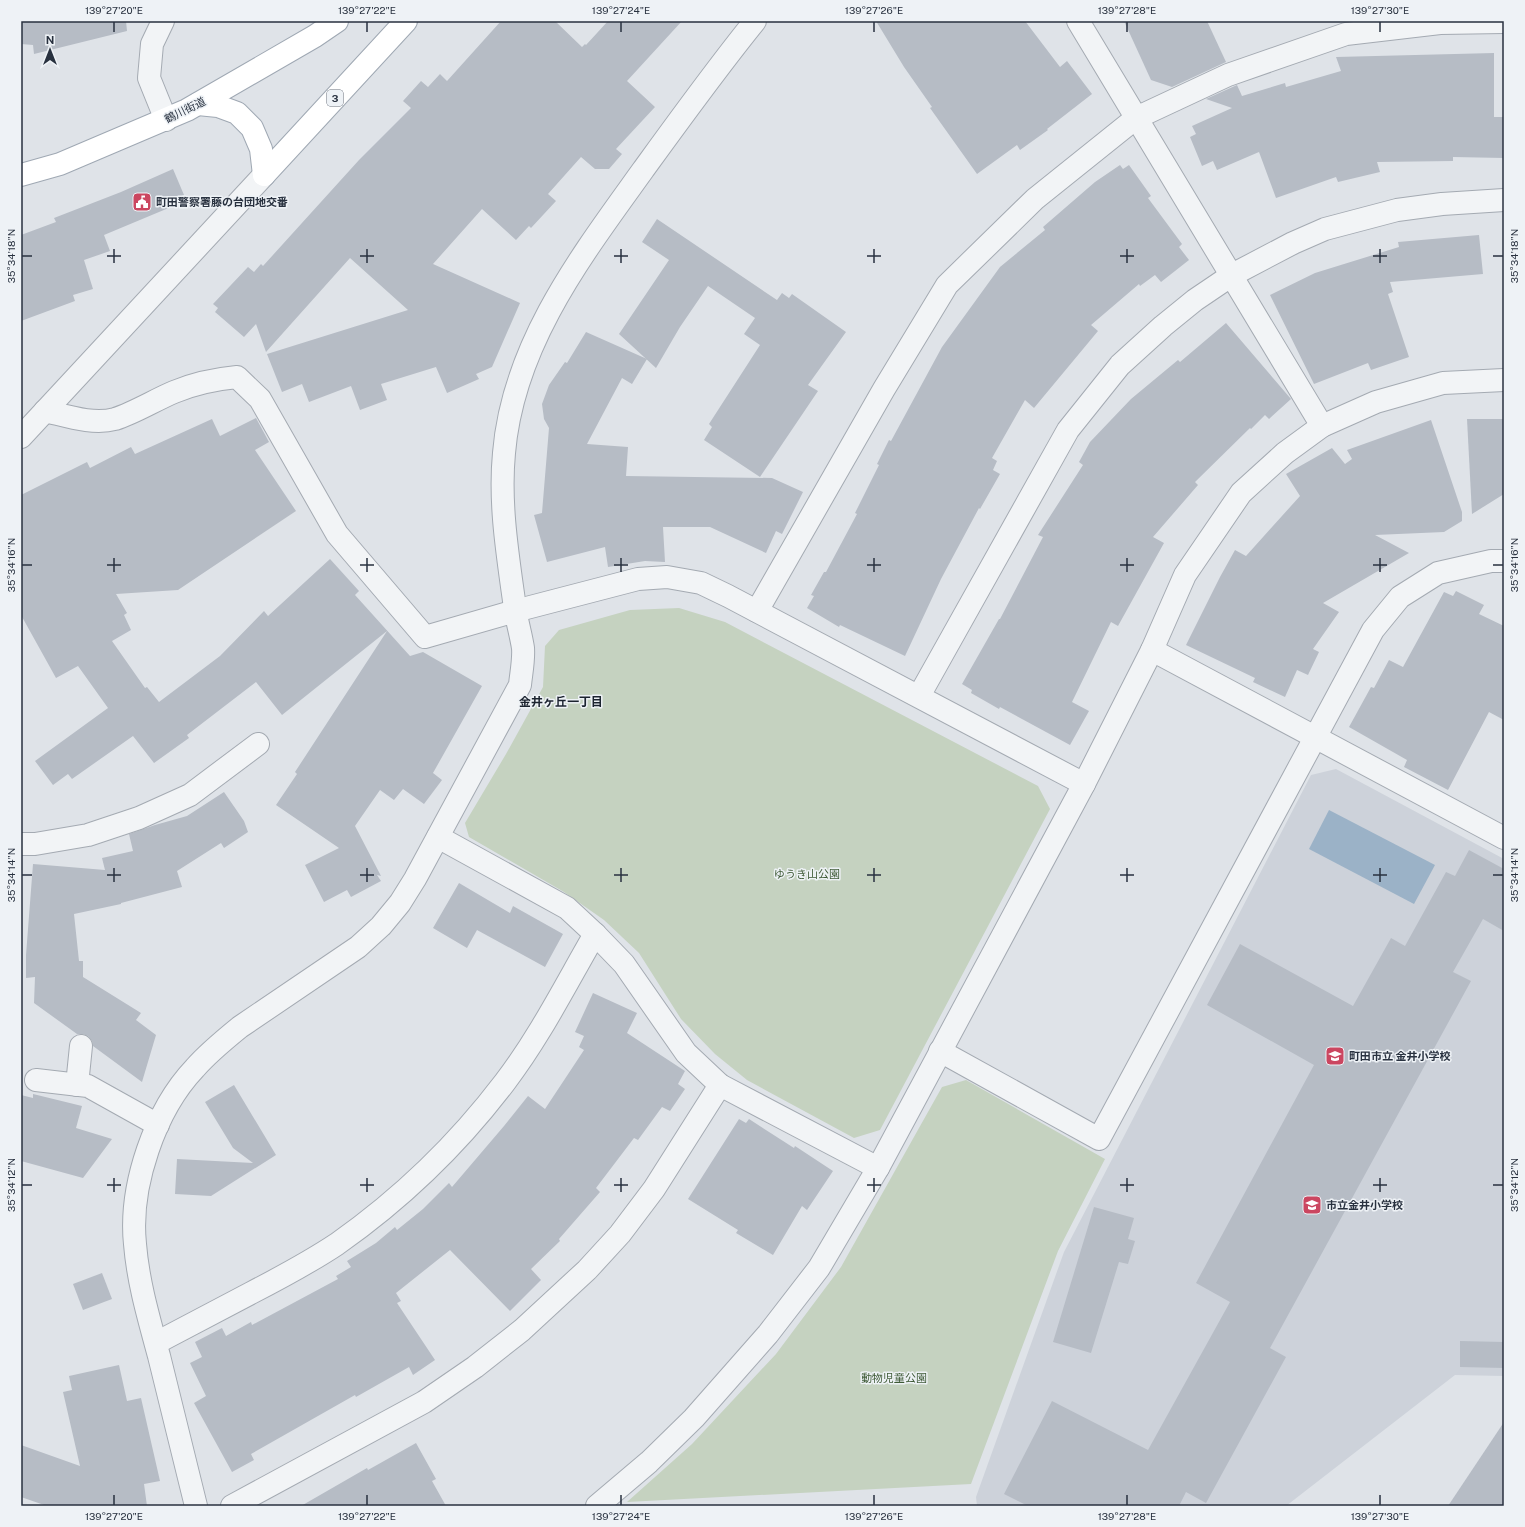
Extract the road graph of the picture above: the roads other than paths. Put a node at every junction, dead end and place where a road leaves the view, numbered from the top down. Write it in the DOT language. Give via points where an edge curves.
graph roads {
  1 [pos="163,21"];
  2 [pos="337,21"];
  3 [pos="406,21"];
  4 [pos="755,21"];
  5 [pos="1078,21"];
  6 [pos="1504,22"];
  7 [pos="198,104"];
  8 [pos="1136,118"];
  9 [pos="166,120"];
  10 [pos="264,175"];
  11 [pos="21,176"];
  12 [pos="1504,200"];
  13 [pos="1232,275"];
  14 [pos="1504,380"];
  15 [pos="45,411"];
  16 [pos="1322,426"];
  17 [pos="21,437"];
  18 [pos="1504,560"];
  19 [pos="516,611"];
  20 [pos="757,611"];
  21 [pos="1152,650"];
  22 [pos="919,696"];
  23 [pos="1316,737"];
  24 [pos="258,744"];
  25 [pos="1084,784"];
  26 [pos="438,837"];
  27 [pos="1504,838"];
  28 [pos="21,844"];
  29 [pos="595,934"];
  30 [pos="81,1046"];
  31 [pos="940,1051"];
  32 [pos="36,1080"];
  33 [pos="77,1085"];
  34 [pos="720,1085"];
  35 [pos="158,1125"];
  36 [pos="878,1168"];
  37 [pos="156,1343"];
  38 [pos="196,1506"];
  39 [pos="232,1506"];
  40 [pos="596,1506"];
  1 -- 9 [label="street" via="152,44 149,78"];
  2 -- 7 [label="main road, 鶴川街道"];
  3 -- 10 [label="main road, 3"];
  4 -- 19 [label="street" via="716,68 600,230 546,315 526,358 512,402 504,452 503,501"];
  5 -- 8 [label="street"];
  6 -- 8 [label="street" via="1440,23 1346,34 1228,75"];
  7 -- 9 [label="main road, 鶴川街道"];
  7 -- 10 [label="main road" via="218,106 237,113 252,128 261,149"];
  8 -- 13 [label="street"];
  8 -- 20 [label="street" via="1035,199 947,284"];
  9 -- 11 [label="main road, 鶴川街道" via="60,164"];
  10 -- 15 [label="street"];
  12 -- 13 [label="street" via="1397,210 1356,220 1325,229 1293,243"];
  13 -- 16 [label="street"];
  13 -- 22 [label="street" via="1195,300 1120,365 1068,430"];
  14 -- 16 [label="street" via="1443,383 1376,402"];
  15 -- 17 [label="street"];
  15 -- 19 [label="street" via="84,420 115,419 176,392 237,376 260,399 337,534 425,638"];
  16 -- 21 [label="street" via="1285,453 1241,493 1185,575"];
  18 -- 23 [label="street" via="1491,560 1438,573 1400,597 1373,630"];
  19 -- 20 [label="street" via="638,580 667,577 701,583"];
  19 -- 26 [label="street" via="523,650 520,685"];
  20 -- 22 [label="street"];
  21 -- 23 [label="street"];
  21 -- 25 [label="street"];
  22 -- 25 [label="street"];
  23 -- 27 [label="street"];
  23 -- 31 [label="street" via="1100,1139"];
  24 -- 28 [label="street" via="190,795 139,818 88,835"];
  25 -- 31 [label="street"];
  26 -- 29 [label="street" via="567,908"];
  26 -- 35 [label="street" via="400,903 381,926 358,948 223,1041 194,1068 175,1093"];
  29 -- 34 [label="street" via="624,964 686,1053"];
  29 -- 37 [label="street" via="537,1034 505,1081 464,1132 426,1170 385,1207 336,1244 284,1276"];
  30 -- 33 [label="street"];
  31 -- 36 [label="street"];
  32 -- 33 [label="street"];
  33 -- 35 [label="street" via="88,1086"];
  34 -- 36 [label="street"];
  34 -- 39 [label="street" via="654,1189 620,1234 587,1270 522,1330 424,1402"];
  35 -- 37 [label="street" via="143,1166 136,1204 135,1242 140,1286"];
  36 -- 40 [label="street" via="819,1268 768,1334 694,1418 649,1462"];
  37 -- 38 [label="street"];
}
